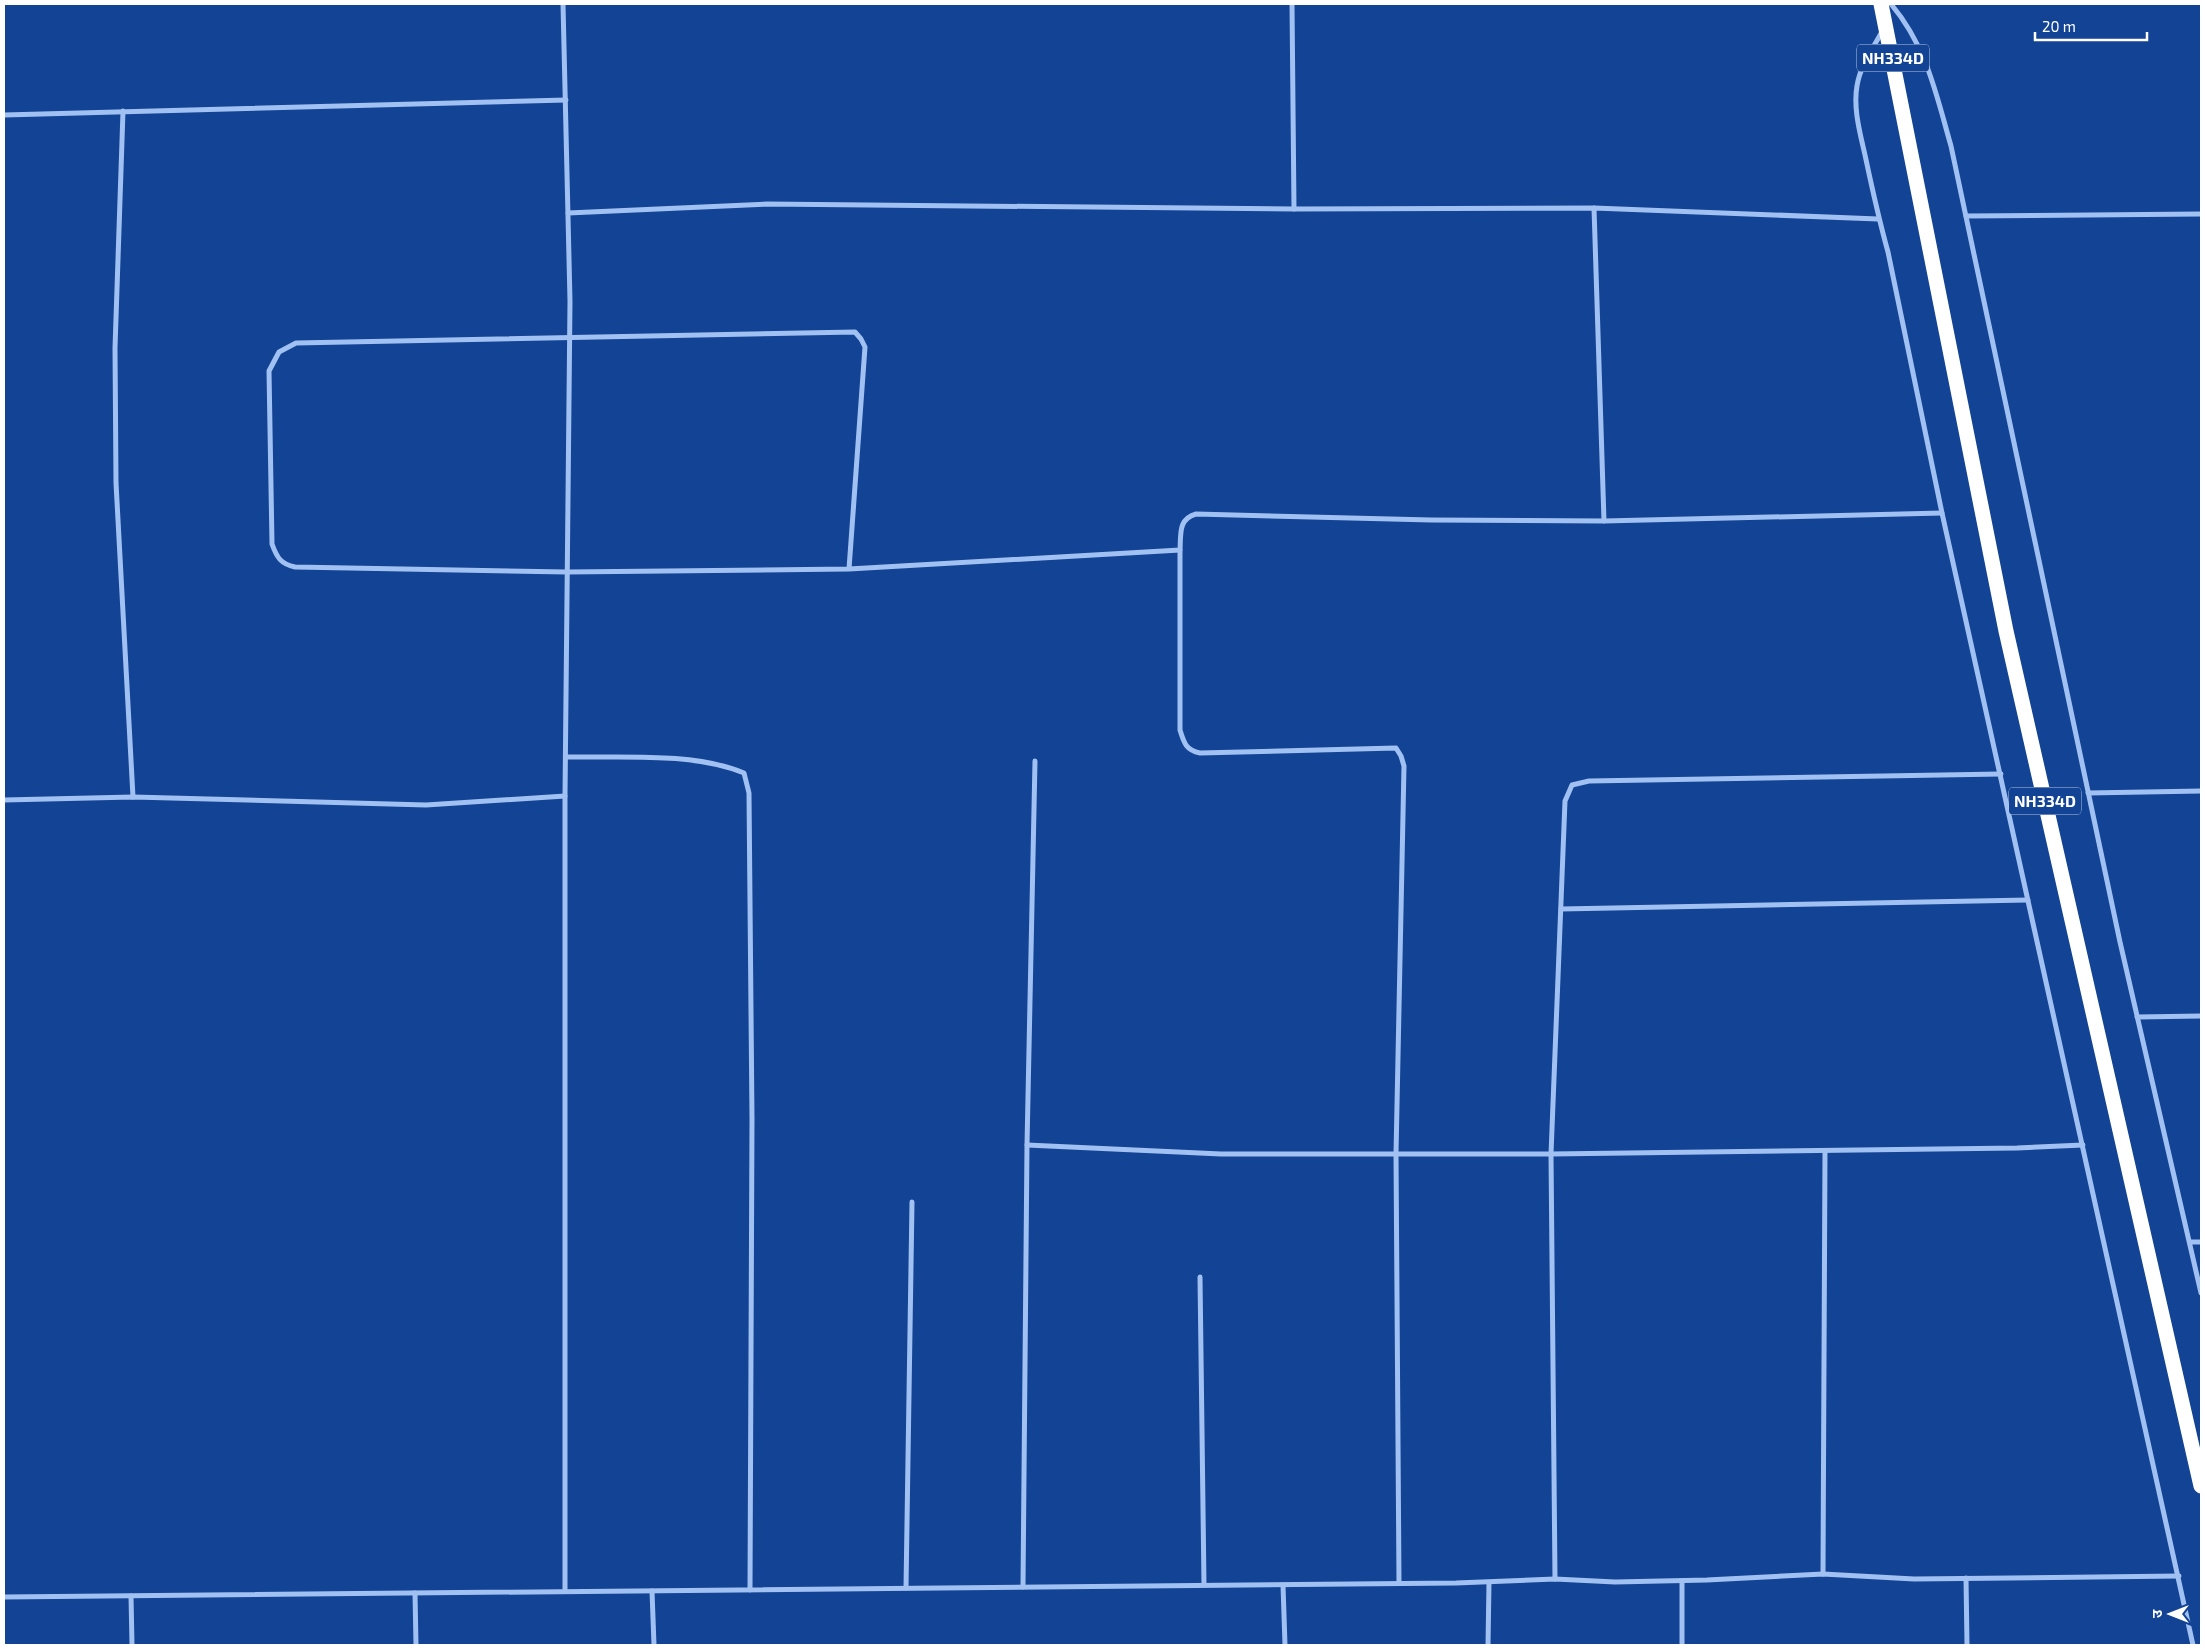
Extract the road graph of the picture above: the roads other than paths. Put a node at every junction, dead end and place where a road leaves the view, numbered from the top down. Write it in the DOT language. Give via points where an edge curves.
graph roads {
  1 [pos="564,4"];
  2 [pos="1292,4"];
  3 [pos="1881,4"];
  4 [pos="1891,4"];
  5 [pos="1886,23"];
  6 [pos="566,100"];
  7 [pos="123,110"];
  8 [pos="4,115"];
  9 [pos="1594,208"];
  10 [pos="1294,209"];
  11 [pos="568,213"];
  12 [pos="2201,214"];
  13 [pos="1966,216"];
  14 [pos="1878,219"];
  15 [pos="569,337"];
  16 [pos="1942,514"];
  17 [pos="1604,521"];
  18 [pos="1180,550"];
  19 [pos="849,569"];
  20 [pos="567,572"];
  21 [pos="566,757"];
  22 [pos="1035,761"];
  23 [pos="2001,774"];
  24 [pos="2201,791"];
  25 [pos="2088,793"];
  26 [pos="565,796"];
  27 [pos="134,797"];
  28 [pos="4,800"];
  29 [pos="2028,900"];
  30 [pos="1561,909"];
  31 [pos="2201,1016"];
  32 [pos="2137,1017"];
  33 [pos="1027,1145"];
  34 [pos="2083,1145"];
  35 [pos="1825,1151"];
  36 [pos="1396,1154"];
  37 [pos="1551,1154"];
  38 [pos="912,1202"];
  39 [pos="2191,1242"];
  40 [pos="2201,1242"];
  41 [pos="1200,1277"];
  42 [pos="2201,1293"];
  43 [pos="2201,1486"];
  44 [pos="1823,1574"];
  45 [pos="2178,1576"];
  46 [pos="1966,1578"];
  47 [pos="1555,1579"];
  48 [pos="1682,1581"];
  49 [pos="1400,1583"];
  50 [pos="1488,1583"];
  51 [pos="1204,1585"];
  52 [pos="1283,1585"];
  53 [pos="1023,1587"];
  54 [pos="906,1588"];
  55 [pos="750,1590"];
  56 [pos="652,1591"];
  57 [pos="565,1592"];
  58 [pos="415,1593"];
  59 [pos="131,1596"];
  60 [pos="4,1597"];
  61 [pos="132,1645"];
  62 [pos="416,1645"];
  63 [pos="654,1645"];
  64 [pos="1285,1645"];
  65 [pos="1488,1645"];
  66 [pos="1682,1645"];
  67 [pos="1967,1645"];
  68 [pos="2193,1645"];
  1 -- 6 [label="street"];
  2 -- 10 [label="street"];
  3 -- 5 [label="highway, NH334D"];
  4 -- 13 [label="street" via="1907,23 1929,70 1951,146"];
  5 -- 14 [label="street" via="1863,64 1856,87 1856,110"];
  5 -- 43 [label="highway, NH334D" via="2006,631"];
  6 -- 7 [label="street"];
  6 -- 11 [label="street"];
  7 -- 8 [label="street"];
  7 -- 27 [label="street" via="115,348 116,483"];
  9 -- 10 [label="street"];
  9 -- 14 [label="street"];
  9 -- 17 [label="street"];
  10 -- 11 [label="street" via="767,204"];
  11 -- 15 [label="street"];
  12 -- 13 [label="street"];
  13 -- 25 [label="street"];
  14 -- 16 [label="street" via="1888,252"];
  15 -- 19 [label="street" via="855,332 865,347"];
  15 -- 20 [label="street"];
  15 -- 20 [label="street" via="296,344 279,352 269,371 272,544 278,559 286,565"];
  16 -- 17 [label="street"];
  16 -- 23 [label="street"];
  17 -- 18 [label="street" via="1196,514 1188,516 1182,524"];
  18 -- 19 [label="street"];
  18 -- 36 [label="street" via="1180,730 1185,745 1200,753 1396,748 1401,756 1404,766"];
  19 -- 20 [label="street"];
  20 -- 21 [label="street"];
  21 -- 26 [label="street"];
  21 -- 55 [label="street" via="697,760 727,766 744,774 749,793 752,1119"];
  22 -- 33 [label="street"];
  23 -- 29 [label="street"];
  23 -- 30 [label="street" via="1589,781 1572,785 1565,800"];
  24 -- 25 [label="street"];
  25 -- 32 [label="street"];
  26 -- 27 [label="street" via="426,805"];
  26 -- 57 [label="street"];
  27 -- 28 [label="street"];
  29 -- 30 [label="street"];
  29 -- 34 [label="street"];
  30 -- 37 [label="street"];
  31 -- 32 [label="street"];
  32 -- 39 [label="street"];
  33 -- 36 [label="street" via="1221,1154"];
  33 -- 53 [label="street"];
  34 -- 35 [label="street"];
  34 -- 45 [label="street"];
  35 -- 37 [label="street"];
  35 -- 44 [label="street"];
  36 -- 37 [label="street"];
  36 -- 49 [label="street"];
  37 -- 47 [label="street"];
  38 -- 54 [label="street"];
  39 -- 40 [label="street"];
  39 -- 42 [label="street"];
  41 -- 51 [label="street"];
  44 -- 46 [label="street"];
  44 -- 48 [label="street"];
  45 -- 46 [label="street"];
  45 -- 68 [label="street"];
  46 -- 67 [label="street"];
  47 -- 48 [label="street"];
  47 -- 50 [label="street"];
  48 -- 66 [label="street"];
  49 -- 50 [label="street"];
  49 -- 52 [label="street"];
  50 -- 65 [label="street"];
  51 -- 52 [label="street"];
  51 -- 53 [label="street"];
  52 -- 64 [label="street"];
  53 -- 54 [label="street"];
  54 -- 55 [label="street"];
  55 -- 56 [label="street"];
  56 -- 57 [label="street"];
  56 -- 63 [label="street"];
  57 -- 58 [label="street"];
  58 -- 59 [label="street"];
  58 -- 62 [label="street"];
  59 -- 60 [label="street"];
  59 -- 61 [label="street"];
}
